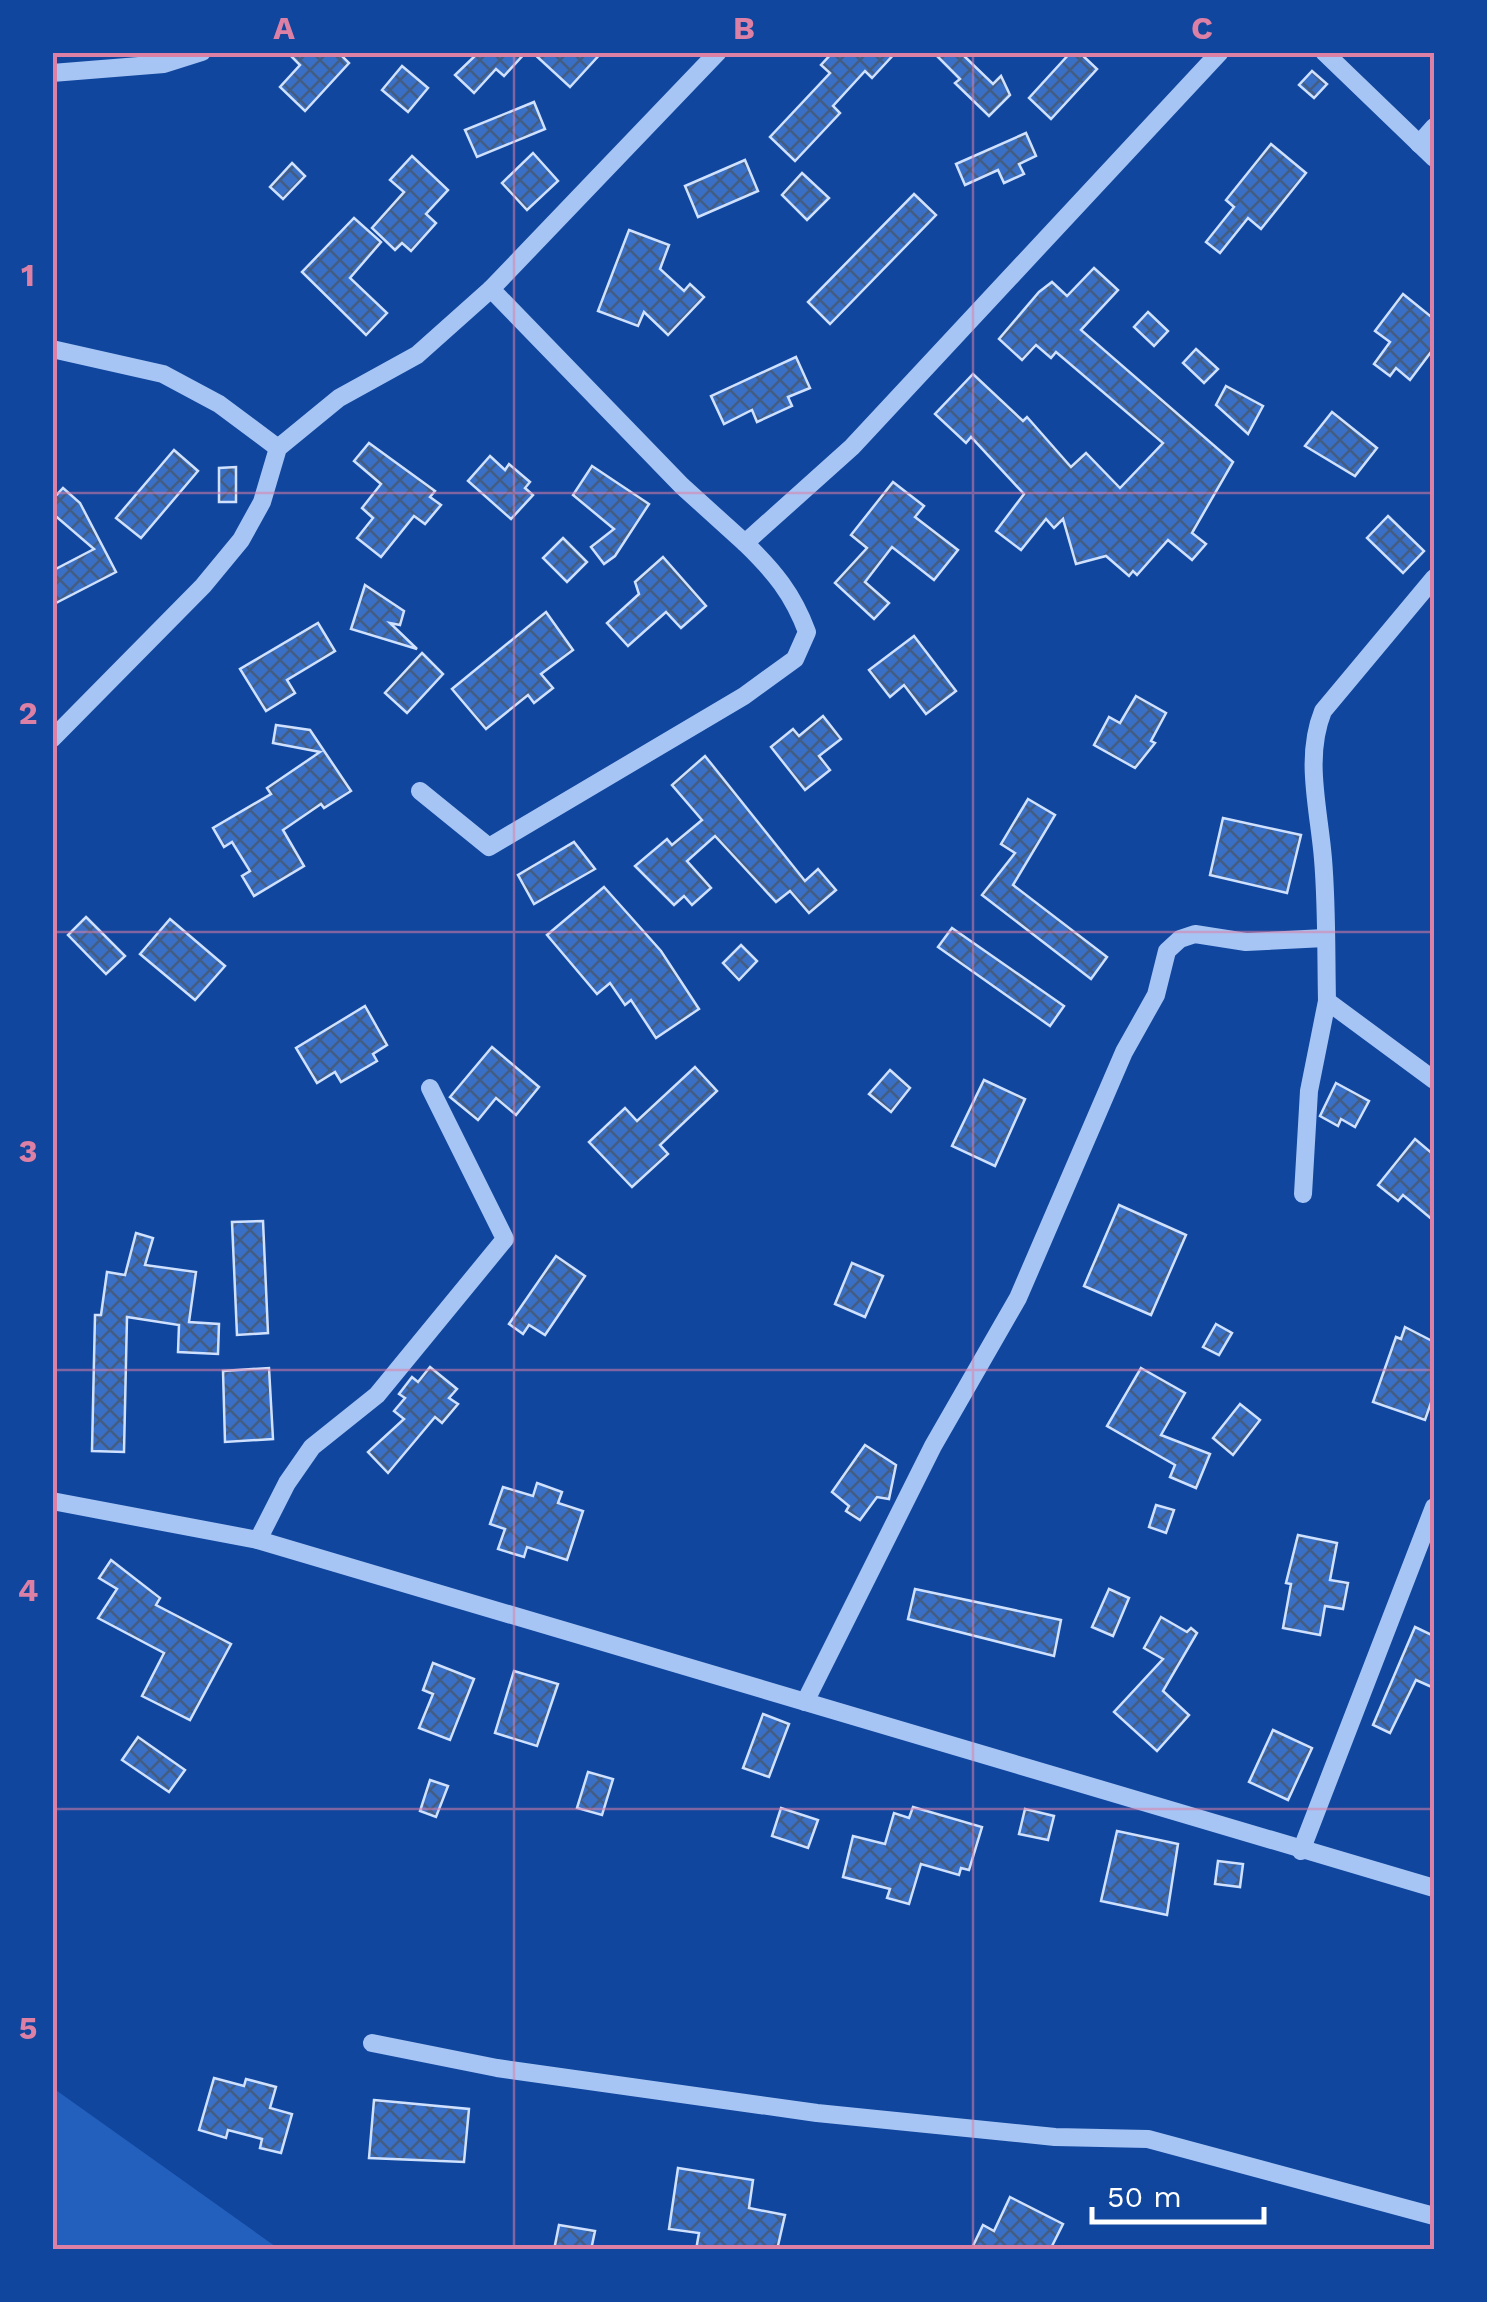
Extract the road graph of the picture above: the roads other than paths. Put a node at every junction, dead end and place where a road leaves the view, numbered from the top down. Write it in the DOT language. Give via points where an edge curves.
graph roads {
  1 [pos="202,52"];
  2 [pos="718,52"];
  3 [pos="1220,52"];
  4 [pos="1324,52"];
  5 [pos="52,73"];
  6 [pos="1434,127"];
  7 [pos="1419,144"];
  8 [pos="1434,158"];
  9 [pos="491,289"];
  10 [pos="52,349"];
  11 [pos="278,448"];
  12 [pos="744,543"];
  13 [pos="1434,578"];
  14 [pos="52,739"];
  15 [pos="420,791"];
  16 [pos="1326,938"];
  17 [pos="1327,1000"];
  18 [pos="1434,1080"];
  19 [pos="430,1088"];
  20 [pos="1304,1194"];
  21 [pos="52,1501"];
  22 [pos="1434,1507"];
  23 [pos="258,1540"];
  24 [pos="805,1702"];
  25 [pos="1301,1851"];
  26 [pos="1434,1888"];
  27 [pos="372,2042"];
  28 [pos="1434,2216"];
  1 -- 5 [label="street" via="164,64"];
  2 -- 9 [label="street"];
  3 -- 12 [label="street" via="852,446"];
  4 -- 7 [label="street"];
  6 -- 7 [label="street"];
  7 -- 8 [label="street"];
  9 -- 11 [label="street" via="417,355 340,398"];
  9 -- 12 [label="street"];
  10 -- 11 [label="street" via="163,374 219,404"];
  11 -- 14 [label="street" via="262,502 240,540"];
  12 -- 15 [label="street" via="796,602 806,632 795,659 489,847"];
  13 -- 16 [label="street" via="1323,711 1313,736"];
  16 -- 17 [label="street"];
  16 -- 24 [label="street" via="1246,942 1195,934 1167,951 1156,995 1124,1052 1018,1298 933,1446"];
  17 -- 18 [label="street"];
  17 -- 20 [label="street" via="1309,1091"];
  19 -- 23 [label="street" via="505,1239 377,1395 312,1447"];
  21 -- 23 [label="street"];
  22 -- 25 [label="street"];
  23 -- 24 [label="street"];
  24 -- 25 [label="street"];
  25 -- 26 [label="street"];
  27 -- 28 [label="street" via="497,2068 817,2113 1148,2139"];
}
